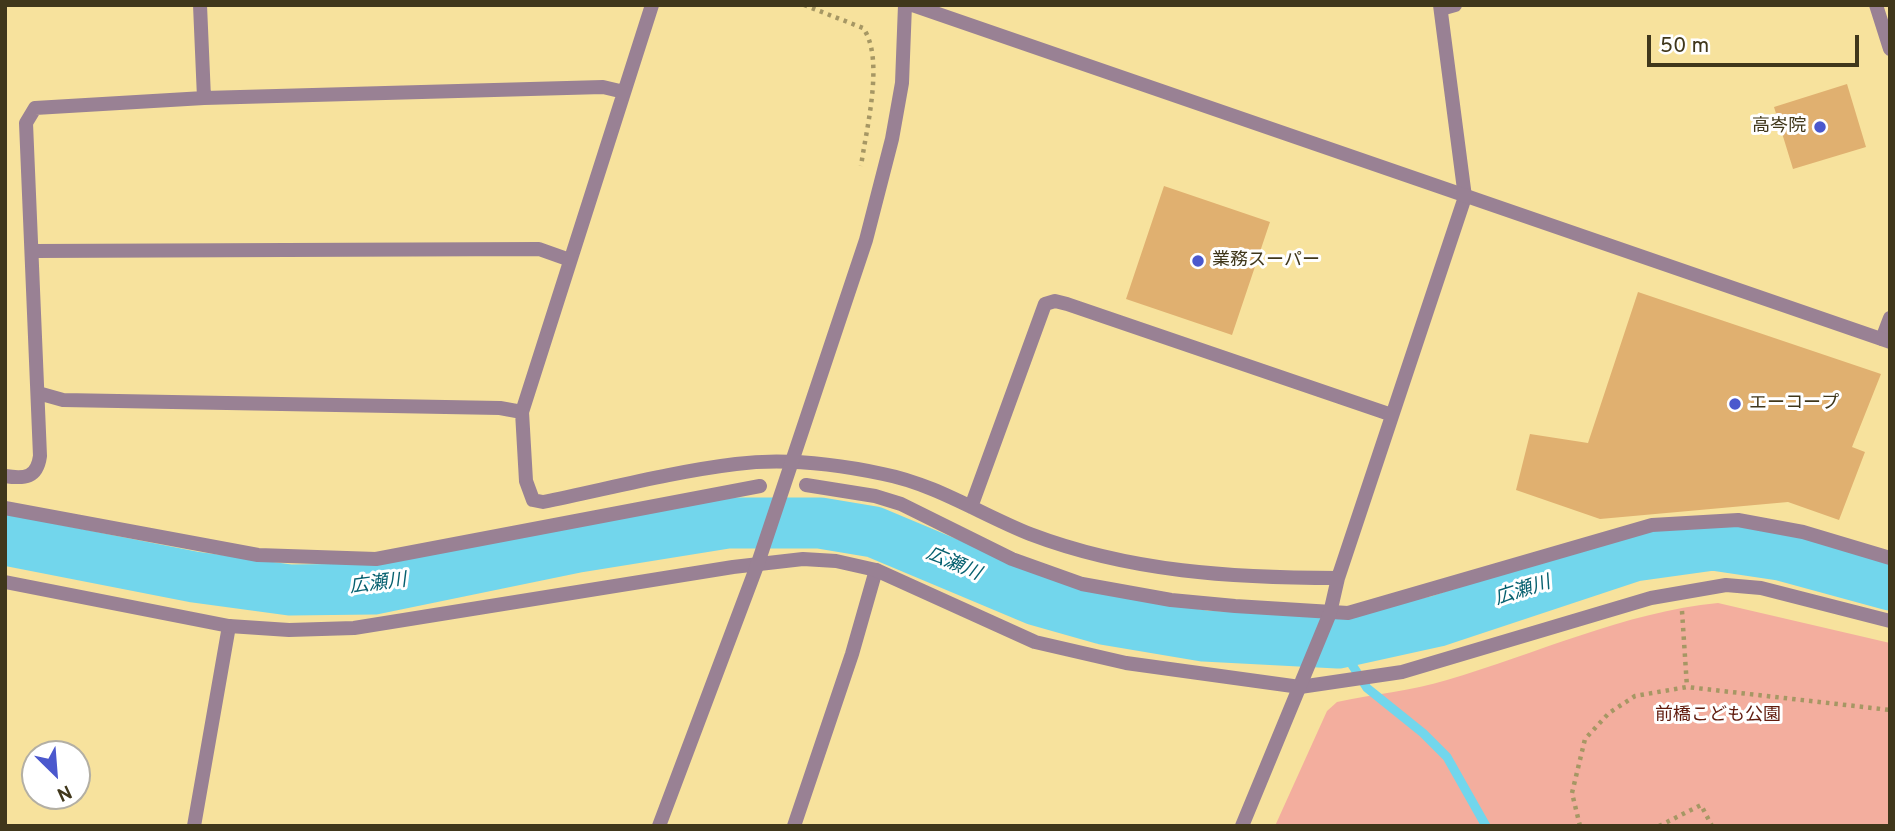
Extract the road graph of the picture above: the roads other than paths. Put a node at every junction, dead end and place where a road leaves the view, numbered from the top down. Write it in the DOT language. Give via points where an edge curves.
graph roads {
  1 [pos="200,5"];
  2 [pos="652,5"];
  3 [pos="905,5"];
  4 [pos="912,5"];
  5 [pos="1876,5"];
  6 [pos="1446,6"];
  7 [pos="1890,49"];
  8 [pos="624,92"];
  9 [pos="204,98"];
  10 [pos="1465,197"];
  11 [pos="34,251"];
  12 [pos="570,260"];
  13 [pos="1890,317"];
  14 [pos="1886,341"];
  15 [pos="38,393"];
  16 [pos="522,412"];
  17 [pos="1392,415"];
  18 [pos="791,463"];
  19 [pos="5,476"];
  20 [pos="806,485"];
  21 [pos="760,486"];
  22 [pos="971,507"];
  23 [pos="5,508"];
  24 [pos="1890,558"];
  25 [pos="758,563"];
  26 [pos="876,570"];
  27 [pos="1338,578"];
  28 [pos="5,582"];
  29 [pos="1328,617"];
  30 [pos="1890,621"];
  31 [pos="229,626"];
  32 [pos="1300,687"];
  33 [pos="194,826"];
  34 [pos="659,826"];
  35 [pos="794,826"];
  36 [pos="1242,826"];
  1 -- 9 [label="street"];
  2 -- 8 [label="street"];
  3 -- 18 [label="street" via="902,83 892,139 866,240"];
  4 -- 10 [label="street"];
  5 -- 7 [label="street"];
  6 -- 10 [label="street"];
  8 -- 9 [label="street" via="603,87"];
  8 -- 12 [label="street"];
  9 -- 11 [label="street" via="42,106 30,112 26,123"];
  10 -- 14 [label="street"];
  10 -- 17 [label="street"];
  11 -- 12 [label="street" via="538,250"];
  11 -- 15 [label="street"];
  12 -- 16 [label="street"];
  13 -- 14 [label="street"];
  15 -- 16 [label="street" via="63,400"];
  15 -- 19 [label="street" via="40,456 36,472 22,478"];
  16 -- 18 [label="street" via="528,492 533,500 543,502 735,464"];
  17 -- 22 [label="street" via="1055,301 1041,309"];
  17 -- 27 [label="street"];
  18 -- 22 [label="street" via="885,474"];
  18 -- 25 [label="street"];
  20 -- 29 [label="street" via="901,504 1012,559 1082,584 1171,600"];
  21 -- 23 [label="street" via="376,559 258,555"];
  22 -- 27 [label="street" via="1091,555 1246,578"];
  24 -- 29 [label="street" via="1802,532 1738,520 1652,525"];
  25 -- 26 [label="street" via="803,559"];
  25 -- 31 [label="street" via="354,628"];
  25 -- 34 [label="street"];
  26 -- 32 [label="street" via="1035,642 1126,663"];
  26 -- 35 [label="street"];
  27 -- 29 [label="street"];
  28 -- 31 [label="street"];
  29 -- 32 [label="street"];
  30 -- 32 [label="street" via="1761,588 1726,585 1681,592 1402,672"];
  31 -- 33 [label="street"];
  32 -- 36 [label="street"];
}
